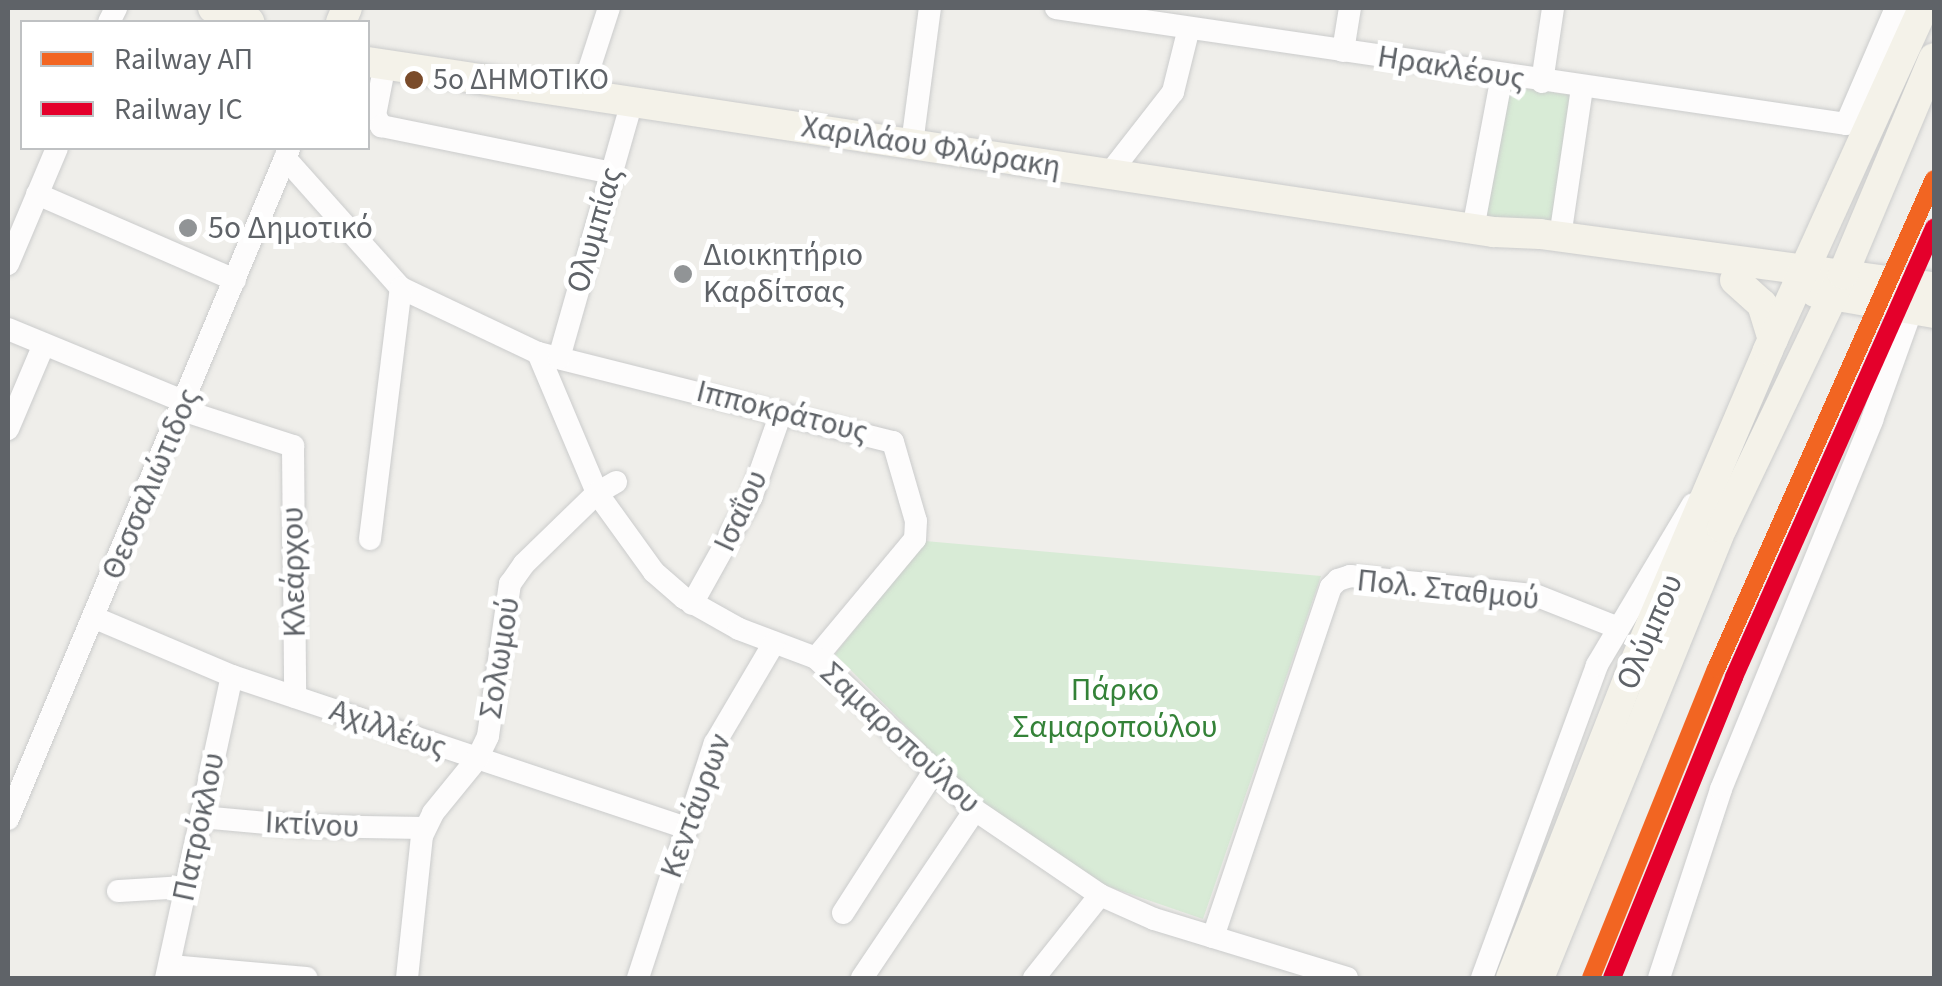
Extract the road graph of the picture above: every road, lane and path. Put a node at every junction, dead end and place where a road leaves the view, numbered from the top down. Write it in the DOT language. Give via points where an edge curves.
graph roads {
  1 [pos="213,8"];
  2 [pos="610,8"];
  3 [pos="930,8"];
  4 [pos="1056,8"];
  5 [pos="1350,8"];
  6 [pos="1553,8"];
  7 [pos="1896,8"];
  8 [pos="1923,8"];
  9 [pos="244,20"];
  10 [pos="1189,28"];
  11 [pos="1342,51"];
  12 [pos="1934,58"];
  13 [pos="376,63"];
  14 [pos="1502,76"];
  15 [pos="1542,82"];
  16 [pos="1582,88"];
  17 [pos="580,94"];
  18 [pos="632,102"];
  19 [pos="912,144"];
  20 [pos="56,150"];
  21 [pos="287,153"];
  22 [pos="612,173"];
  23 [pos="1109,174"];
  24 [pos="37,194"];
  25 [pos="1483,231"];
  26 [pos="1560,238"];
  27 [pos="8,264"];
  28 [pos="235,280"];
  29 [pos="1735,280"];
  30 [pos="1801,280"];
  31 [pos="1838,284"];
  32 [pos="401,288"];
  33 [pos="1929,293"];
  34 [pos="8,328"];
  35 [pos="1773,339"];
  36 [pos="44,344"];
  37 [pos="549,355"];
  38 [pos="184,406"];
  39 [pos="781,413"];
  40 [pos="8,429"];
  41 [pos="1719,471"];
  42 [pos="606,488"];
  43 [pos="370,539"];
  44 [pos="692,604"];
  45 [pos="95,618"];
  46 [pos="1616,626"];
  47 [pos="774,643"];
  48 [pos="816,658"];
  49 [pos="232,676"];
  50 [pos="295,697"];
  51 [pos="477,759"];
  52 [pos="934,771"];
  53 [pos="975,810"];
  54 [pos="201,817"];
  55 [pos="8,819"];
  56 [pos="424,828"];
  57 [pos="685,828"];
  58 [pos="186,887"];
  59 [pos="118,891"];
  60 [pos="1100,895"];
  61 [pos="843,912"];
  62 [pos="1213,937"];
  63 [pos="1285,959"];
  64 [pos="168,972"];
  65 [pos="306,978"];
  66 [pos="406,978"];
  67 [pos="638,978"];
  68 [pos="862,978"];
  69 [pos="1034,978"];
  70 [pos="1268,978"];
  71 [pos="1347,978"];
  72 [pos="1482,978"];
  73 [pos="1511,978"];
  74 [pos="1539,978"];
  75 [pos="1659,978"];
  1 -- 9 [label="main road"];
  2 -- 17 [label="street"];
  3 -- 19 [label="street"];
  4 -- 10 [label="street, Ηρακλέους"];
  5 -- 11 [label="street"];
  6 -- 15 [label="street"];
  7 -- 16 [label="street, Ηρακλέους" via="1846,124"];
  8 -- 30 [label="main road, Ολύμπου"];
  10 -- 11 [label="street, Ηρακλέους"];
  10 -- 23 [label="street" via="1173,92"];
  11 -- 14 [label="street, Ηρακλέους"];
  12 -- 31 [label="main road, Ολύμπου"];
  13 -- 17 [label="main road, Χαριλάου Φλώρακη"];
  13 -- 22 [label="street" via="375,115 381,126"];
  14 -- 15 [label="street, Ηρακλέους"];
  14 -- 25 [label="street"];
  15 -- 16 [label="street, Ηρακλέους"];
  16 -- 26 [label="street"];
  17 -- 18 [label="main road, Χαριλάου Φλώρακη"];
  18 -- 19 [label="main road, Χαριλάου Φλώρακη"];
  18 -- 22 [label="street, Ολυμπίας"];
  19 -- 23 [label="main road, Χαριλάου Φλώρακη"];
  20 -- 24 [label="street"];
  21 -- 28 [label="street, Θεσσαλιώτιδος"];
  21 -- 32 [label="street"];
  22 -- 37 [label="street, Ολυμπίας"];
  23 -- 25 [label="main road, Χαριλάου Φλώρακη"];
  24 -- 27 [label="street"];
  24 -- 28 [label="street"];
  25 -- 26 [label="main road, Χαριλάου Φλώρακη"];
  25 -- 29 [label="main road, Χαριλάου Φλώρακη" via="1535,250"];
  26 -- 30 [label="main road, Χαριλάου Φλώρακη"];
  28 -- 38 [label="street, Θεσσαλιώτιδος"];
  29 -- 30 [label="main road, Χαριλάου Φλώρακη"];
  29 -- 35 [label="main road" via="1762,304"];
  30 -- 31 [label="main road"];
  30 -- 35 [label="main road, Ολύμπου"];
  31 -- 33 [label="main road"];
  31 -- 74 [label="main road, Ολύμπου" via="1722,528"];
  32 -- 37 [label="street"];
  32 -- 43 [label="street"];
  33 -- 75 [label="street" via="1721,789"];
  34 -- 36 [label="street"];
  35 -- 41 [label="main road, Ολύμπου"];
  36 -- 38 [label="street"];
  36 -- 40 [label="street"];
  37 -- 39 [label="street, Ιπποκράτους"];
  37 -- 42 [label="street, Σαμαροπούλου"];
  38 -- 45 [label="street, Θεσσαλιώτιδος"];
  38 -- 50 [label="street, Κλεάρχου" via="293,446"];
  39 -- 44 [label="street, Ισαΐου" via="751,498"];
  39 -- 48 [label="street, Ιπποκράτους" via="894,442 917,528 915,539"];
  41 -- 46 [label="street"];
  41 -- 73 [label="main road, Ολύμπου"];
  42 -- 44 [label="street, Σαμαροπούλου" via="654,572"];
  42 -- 51 [label="street, Σολωμού" via="510,584 488,736"];
  44 -- 47 [label="street, Σαμαροπούλου"];
  45 -- 49 [label="street, Αχιλλέως"];
  45 -- 55 [label="street, Θεσσαλιώτιδος"];
  46 -- 62 [label="street, Πολ. Σταθμού" via="1535,595 1338,580"];
  46 -- 72 [label="street"];
  47 -- 48 [label="street, Σαμαροπούλου"];
  47 -- 57 [label="street, Κεντάυρων" via="715,744"];
  48 -- 52 [label="street, Σαμαροπούλου"];
  49 -- 50 [label="street, Αχιλλέως"];
  49 -- 54 [label="street, Πατρόκλου"];
  50 -- 51 [label="street, Αχιλλέως"];
  51 -- 56 [label="street, Σολωμού"];
  51 -- 57 [label="street, Αχιλλέως"];
  52 -- 53 [label="street, Σαμαροπούλου"];
  52 -- 61 [label="street"];
  53 -- 60 [label="street, Σαμαροπούλου"];
  53 -- 68 [label="street"];
  54 -- 56 [label="street, Ικτίνου"];
  54 -- 58 [label="street, Πατρόκλου"];
  56 -- 66 [label="street"];
  57 -- 67 [label="street, Κεντάυρων"];
  58 -- 59 [label="street"];
  58 -- 64 [label="street, Πατρόκλου"];
  60 -- 62 [label="street, Σαμαροπούλου"];
  60 -- 69 [label="street"];
  62 -- 63 [label="street, Σαμαροπούλου"];
  63 -- 70 [label="street"];
  63 -- 71 [label="street, Σαμαροπούλου"];
  64 -- 65 [label="street"];
}
